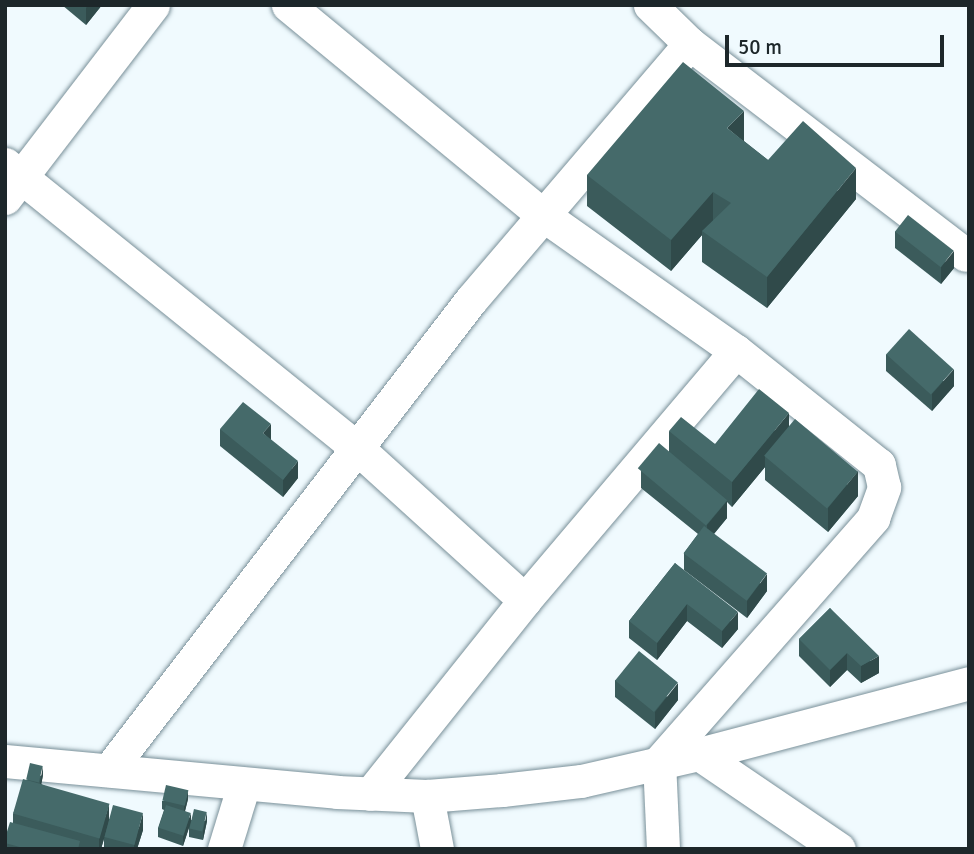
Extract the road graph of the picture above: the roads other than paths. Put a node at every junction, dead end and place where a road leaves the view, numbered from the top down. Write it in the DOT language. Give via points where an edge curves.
graph roads {
  1 [pos="153,5"];
  2 [pos="288,5"];
  3 [pos="650,5"];
  4 [pos="690,44"];
  5 [pos="11,180"];
  6 [pos="543,215"];
  7 [pos="966,254"];
  8 [pos="736,351"];
  9 [pos="356,447"];
  10 [pos="525,600"];
  11 [pos="969,683"];
  12 [pos="699,754"];
  13 [pos="5,761"];
  14 [pos="659,762"];
  15 [pos="109,770"];
  16 [pos="244,784"];
  17 [pos="370,794"];
  18 [pos="427,796"];
  19 [pos="224,849"];
  20 [pos="437,849"];
  21 [pos="663,849"];
  22 [pos="839,849"];
  1 -- 5 [label="street"];
  2 -- 6 [label="street"];
  3 -- 4 [label="street"];
  4 -- 6 [label="street"];
  4 -- 7 [label="street"];
  5 -- 9 [label="street"];
  6 -- 8 [label="street"];
  6 -- 9 [label="street"];
  8 -- 10 [label="street"];
  8 -- 14 [label="street" via="879,464 884,487 873,518"];
  9 -- 10 [label="street"];
  9 -- 15 [label="street"];
  10 -- 17 [label="street"];
  11 -- 12 [label="street"];
  12 -- 14 [label="street"];
  12 -- 22 [label="street"];
  13 -- 15 [label="street"];
  14 -- 18 [label="street" via="580,781"];
  14 -- 21 [label="street"];
  15 -- 16 [label="street"];
  16 -- 17 [label="street"];
  16 -- 19 [label="street"];
  17 -- 18 [label="street"];
  18 -- 20 [label="street"];
}
